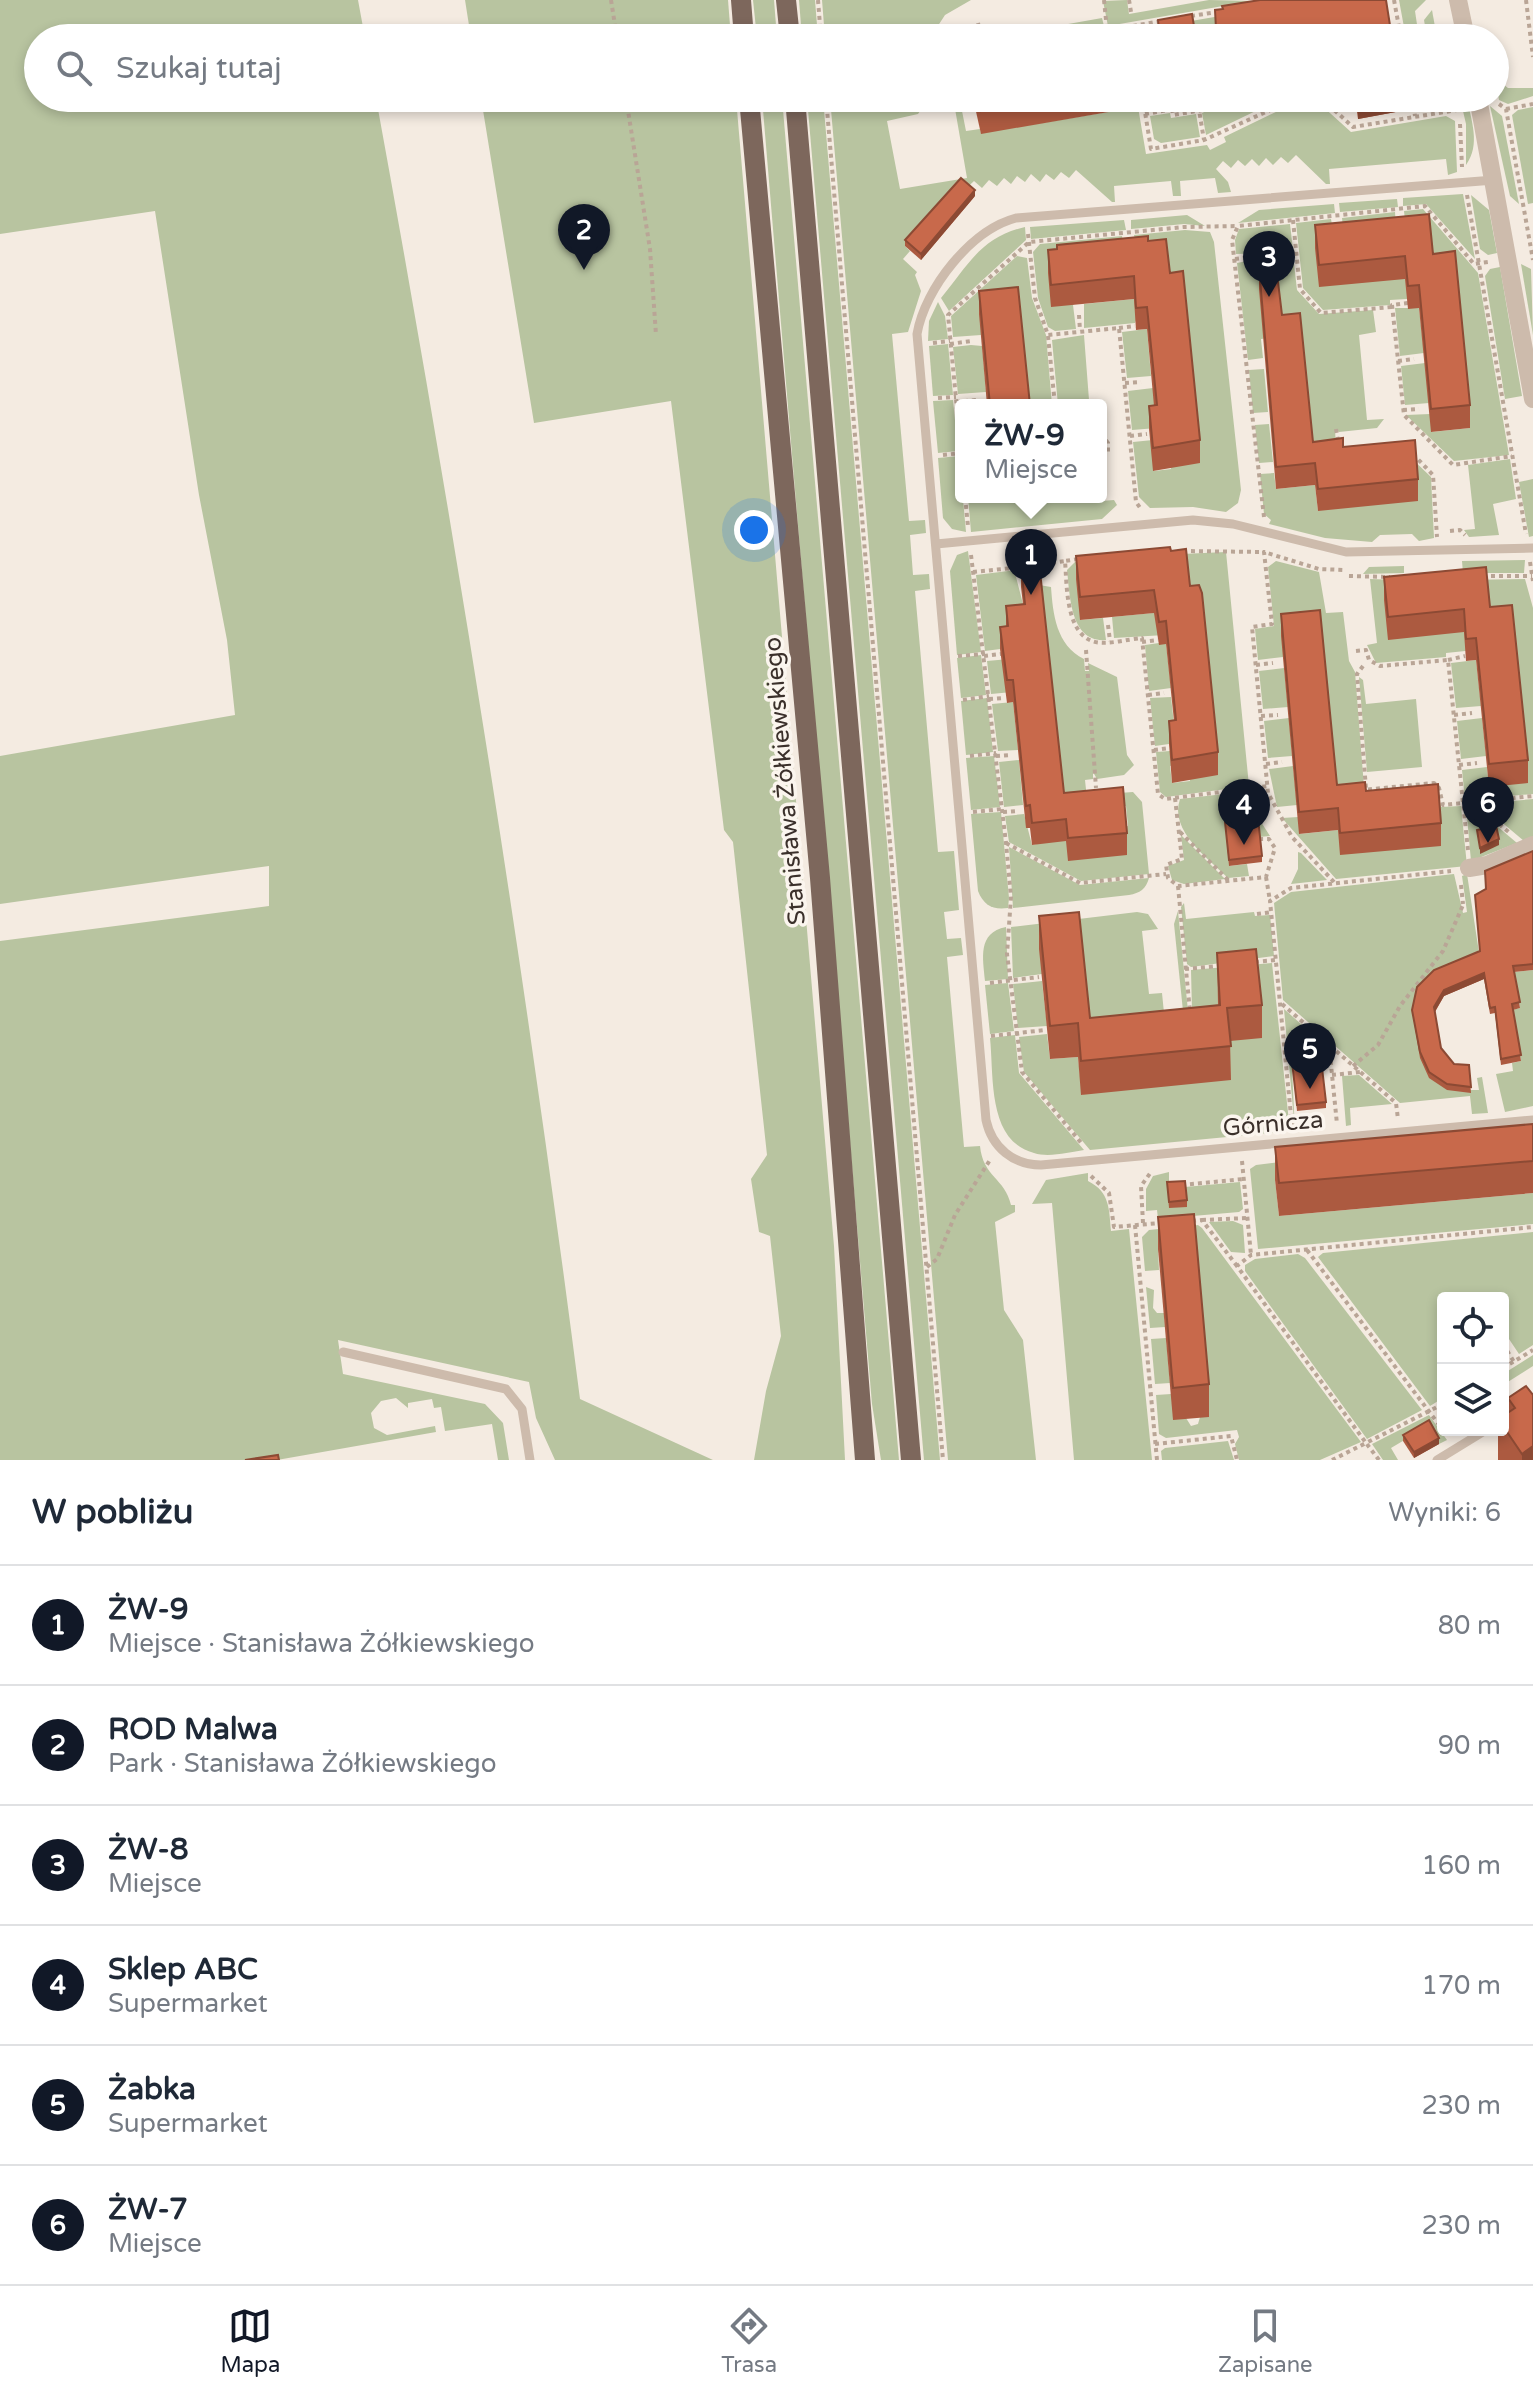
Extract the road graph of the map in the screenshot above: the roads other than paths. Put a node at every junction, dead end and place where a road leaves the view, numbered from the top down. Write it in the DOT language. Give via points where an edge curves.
graph roads {
  1 [pos="741,0"];
  2 [pos="786,0"];
  3 [pos="1458,0"];
  4 [pos="743,24"];
  5 [pos="789,24"];
  6 [pos="1463,24"];
  7 [pos="750,112"];
  8 [pos="796,112"];
  9 [pos="1481,112"];
  10 [pos="1494,180"];
  11 [pos="1533,399"];
  12 [pos="936,544"];
  13 [pos="1530,548"];
  14 [pos="1529,846"];
  15 [pos="1464,869"];
  16 [pos="1533,1120"];
  17 [pos="343,1352"];
  18 [pos="1476,1436"];
  19 [pos="530,1460"];
  20 [pos="865,1460"];
  21 [pos="911,1460"];
  22 [pos="1437,1460"];
  1 -- 4 [label="main road"];
  2 -- 5 [label="main road"];
  3 -- 6 [label="street"];
  7 -- 20 [label="main road, Stanisława Żółkiewskiego" via="820,878"];
  8 -- 21 [label="main road"];
  9 -- 10 [label="street"];
  10 -- 11 [label="street"];
  10 -- 12 [label="lane" via="1026,216 982,232 934,290 919,323"];
  12 -- 13 [label="lane" via="1217,521 1335,551"];
  12 -- 16 [label="lane, Górnicza" via="986,1120 999,1147 1017,1161 1041,1165"];
  14 -- 15 [label="street"];
  17 -- 19 [label="lane" via="506,1389 522,1409"];
  18 -- 22 [label="lane"];
}
